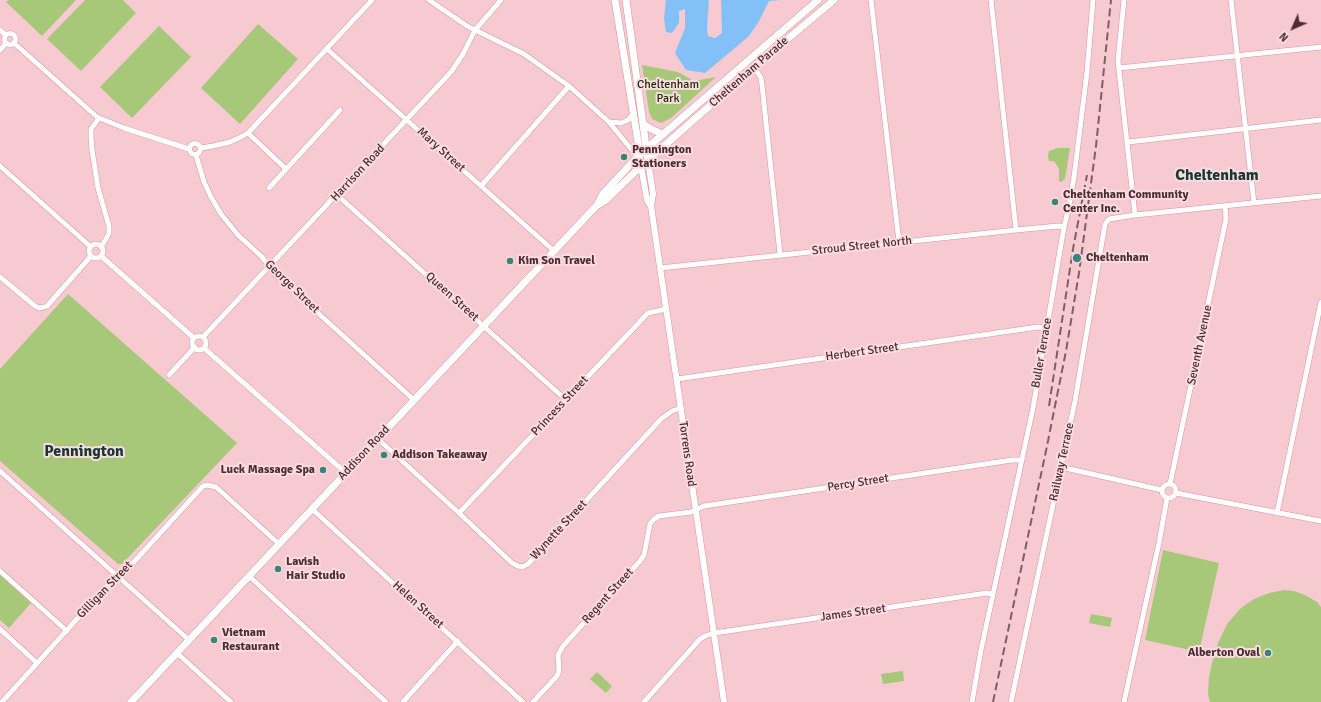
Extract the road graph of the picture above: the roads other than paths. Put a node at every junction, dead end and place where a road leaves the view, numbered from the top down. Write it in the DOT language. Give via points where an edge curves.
graph roads {
  1 [pos="372,0"];
  2 [pos="430,0"];
  3 [pos="501,0"];
  4 [pos="615,0"];
  5 [pos="626,0"];
  6 [pos="818,0"];
  7 [pos="834,0"];
  8 [pos="871,0"];
  9 [pos="991,0"];
  10 [pos="1093,0"];
  11 [pos="1124,0"];
  12 [pos="1231,0"];
  13 [pos="0,30"];
  14 [pos="475,30"];
  15 [pos="6,35"];
  16 [pos="6,43"];
  17 [pos="14,43"];
  18 [pos="1321,47"];
  19 [pos="327,49"];
  20 [pos="0,50"];
  21 [pos="1237,56"];
  22 [pos="754,67"];
  23 [pos="1119,68"];
  24 [pos="569,86"];
  25 [pos="340,110"];
  26 [pos="634,113"];
  27 [pos="99,118"];
  28 [pos="1321,120"];
  29 [pos="407,121"];
  30 [pos="609,122"];
  31 [pos="643,124"];
  32 [pos="1246,129"];
  33 [pos="248,133"];
  34 [pos="663,134"];
  35 [pos="1128,142"];
  36 [pos="200,148"];
  37 [pos="646,148"];
  38 [pos="189,149"];
  39 [pos="196,155"];
  40 [pos="640,155"];
  41 [pos="648,161"];
  42 [pos="0,166"];
  43 [pos="641,166"];
  44 [pos="286,169"];
  45 [pos="481,186"];
  46 [pos="269,188"];
  47 [pos="337,195"];
  48 [pos="1321,196"];
  49 [pos="1254,203"];
  50 [pos="597,205"];
  51 [pos="652,206"];
  52 [pos="1225,207"];
  53 [pos="1135,215"];
  54 [pos="1064,227"];
  55 [pos="1016,230"];
  56 [pos="899,242"];
  57 [pos="91,247"];
  58 [pos="101,247"];
  59 [pos="554,251"];
  60 [pos="780,254"];
  61 [pos="91,256"];
  62 [pos="101,256"];
  63 [pos="269,267"];
  64 [pos="660,268"];
  65 [pos="0,277"];
  66 [pos="1321,302"];
  67 [pos="666,309"];
  68 [pos="484,326"];
  69 [pos="1047,328"];
  70 [pos="203,337"];
  71 [pos="194,338"];
  72 [pos="195,348"];
  73 [pos="204,348"];
  74 [pos="169,375"];
  75 [pos="677,379"];
  76 [pos="414,400"];
  77 [pos="566,400"];
  78 [pos="681,408"];
  79 [pos="378,439"];
  80 [pos="1022,460"];
  81 [pos="1061,467"];
  82 [pos="0,471"];
  83 [pos="346,473"];
  84 [pos="3,477"];
  85 [pos="1170,484"];
  86 [pos="1162,490"];
  87 [pos="1176,493"];
  88 [pos="1167,498"];
  89 [pos="312,509"];
  90 [pos="695,510"];
  91 [pos="459,513"];
  92 [pos="1277,513"];
  93 [pos="1321,521"];
  94 [pos="279,544"];
  95 [pos="0,571"];
  96 [pos="117,576"];
  97 [pos="249,576"];
  98 [pos="993,594"];
  99 [pos="0,629"];
  100 [pos="67,631"];
  101 [pos="714,633"];
  102 [pos="189,640"];
  103 [pos="458,641"];
  104 [pos="177,653"];
  105 [pos="37,662"];
  106 [pos="2,702"];
  107 [pos="132,702"];
  108 [pos="231,702"];
  109 [pos="386,702"];
  110 [pos="403,702"];
  111 [pos="523,702"];
  112 [pos="533,702"];
  113 [pos="644,702"];
  114 [pos="724,702"];
  115 [pos="972,702"];
  116 [pos="1011,702"];
  117 [pos="1124,702"];
  1 -- 19 [label="street"];
  2 -- 14 [label="street"];
  3 -- 14 [label="street, Harrison Road"];
  4 -- 26 [label="main road, Torrens Road"];
  5 -- 31 [label="main road, Torrens Road"];
  6 -- 34 [label="main road, Cheltenham Parade"];
  7 -- 22 [label="main road, Cheltenham Parade"];
  8 -- 56 [label="street"];
  9 -- 55 [label="street"];
  10 -- 54 [label="street, Buller Terrace" via="1074,177"];
  11 -- 23 [label="street"];
  12 -- 21 [label="street"];
  13 -- 15 [label="street"];
  14 -- 24 [label="street" via="524,54"];
  14 -- 29 [label="street, Harrison Road" via="451,72"];
  15 -- 16 [label="street"];
  15 -- 17 [label="street" via="14,35"];
  16 -- 17 [label="street"];
  16 -- 20 [label="street"];
  17 -- 27 [label="street"];
  18 -- 21 [label="street"];
  19 -- 29 [label="street, Mary Street"];
  19 -- 33 [label="street"];
  21 -- 23 [label="street"];
  21 -- 32 [label="street"];
  22 -- 41 [label="main road, Cheltenham Parade"];
  22 -- 60 [label="street" via="762,85"];
  23 -- 35 [label="street"];
  24 -- 30 [label="street"];
  24 -- 45 [label="street"];
  25 -- 44 [label="street"];
  26 -- 30 [label="street" via="621,123"];
  26 -- 40 [label="main road, Torrens Road"];
  27 -- 38 [label="street"];
  27 -- 58 [label="street" via="92,129 92,150 98,188 109,226 109,233"];
  28 -- 32 [label="street"];
  29 -- 45 [label="street, Mary Street"];
  29 -- 47 [label="street, Harrison Road"];
  30 -- 40 [label="street" via="631,149"];
  31 -- 34 [label="main road"];
  31 -- 37 [label="main road, Torrens Road"];
  32 -- 35 [label="street"];
  32 -- 49 [label="street"];
  33 -- 36 [label="street" via="230,142"];
  33 -- 44 [label="street"];
  34 -- 37 [label="main road, Cheltenham Parade"];
  35 -- 53 [label="street"];
  36 -- 38 [label="street" via="195,144"];
  36 -- 39 [label="street"];
  37 -- 40 [label="main road, Cheltenham Parade"];
  37 -- 41 [label="main road, Torrens Road"];
  38 -- 39 [label="street"];
  39 -- 63 [label="street, George Street" via="204,182 221,214"];
  40 -- 43 [label="main road, Torrens Road"];
  40 -- 50 [label="main road, Addison Road" via="602,195"];
  41 -- 43 [label="main road, Addison Road"];
  41 -- 51 [label="street, Torrens Road" via="653,194"];
  42 -- 57 [label="street"];
  43 -- 50 [label="main road, Addison Road" via="606,200"];
  43 -- 51 [label="street, Torrens Road" via="647,200"];
  44 -- 46 [label="street"];
  45 -- 59 [label="street, Mary Street"];
  47 -- 63 [label="street, Harrison Road"];
  47 -- 68 [label="street, Queen Street"];
  48 -- 49 [label="street"];
  49 -- 52 [label="street"];
  50 -- 59 [label="main road, Addison Road"];
  51 -- 64 [label="street, Torrens Road"];
  52 -- 53 [label="street"];
  52 -- 85 [label="street, Seventh Avenue" via="1226,219"];
  53 -- 81 [label="street, Railway Terrace" via="1113,218 1105,224 1075,401"];
  54 -- 55 [label="street, Stroud Street North"];
  54 -- 69 [label="street, Buller Terrace"];
  55 -- 56 [label="street, Stroud Street North"];
  56 -- 60 [label="street, Stroud Street North"];
  57 -- 58 [label="street"];
  57 -- 61 [label="street"];
  58 -- 62 [label="street"];
  59 -- 68 [label="main road, Addison Road"];
  60 -- 64 [label="street, Stroud Street North"];
  61 -- 62 [label="street"];
  61 -- 65 [label="street" via="44,307 34,306"];
  62 -- 71 [label="street"];
  63 -- 70 [label="street, Harrison Road"];
  63 -- 76 [label="street, George Street"];
  64 -- 67 [label="street, Torrens Road"];
  66 -- 92 [label="street"];
  67 -- 75 [label="street, Torrens Road"];
  67 -- 77 [label="street, Princess Street" via="648,312"];
  68 -- 76 [label="main road, Addison Road"];
  68 -- 77 [label="street, Queen Street"];
  69 -- 75 [label="street, Herbert Street" via="1038,327"];
  69 -- 80 [label="street, Buller Terrace"];
  70 -- 71 [label="street"];
  70 -- 73 [label="street" via="206,342"];
  71 -- 72 [label="street" via="192,342"];
  72 -- 73 [label="street"];
  72 -- 74 [label="street"];
  73 -- 83 [label="street"];
  75 -- 78 [label="street, Torrens Road"];
  76 -- 79 [label="main road, Addison Road"];
  77 -- 91 [label="street, Princess Street"];
  78 -- 90 [label="street, Torrens Road"];
  78 -- 91 [label="street, Wynette Street" via="661,419 528,564 522,567 512,562"];
  79 -- 83 [label="main road, Addison Road"];
  79 -- 91 [label="street, Wynette Street"];
  80 -- 90 [label="street, Percy Street" via="704,506"];
  80 -- 98 [label="street, Buller Terrace"];
  81 -- 86 [label="street"];
  81 -- 116 [label="street, Railway Terrace"];
  82 -- 84 [label="street"];
  83 -- 89 [label="main road, Addison Road"];
  84 -- 96 [label="street"];
  85 -- 86 [label="street"];
  85 -- 87 [label="street" via="1176,488"];
  86 -- 88 [label="street"];
  87 -- 88 [label="street"];
  87 -- 92 [label="street"];
  88 -- 117 [label="street"];
  89 -- 94 [label="main road, Addison Road"];
  89 -- 103 [label="street, Helen Street"];
  90 -- 101 [label="street, Torrens Road"];
  90 -- 112 [label="street, Regent Street" via="654,519 650,524 644,555 563,646 558,655 557,676"];
  92 -- 93 [label="street"];
  94 -- 96 [label="street, Gilligan Street" via="216,487 207,485 203,486 123,574"];
  94 -- 97 [label="main road, Addison Road"];
  95 -- 100 [label="street"];
  96 -- 100 [label="street, Gilligan Street"];
  96 -- 102 [label="street"];
  97 -- 102 [label="main road, Addison Road"];
  97 -- 109 [label="street"];
  98 -- 101 [label="street, James Street"];
  98 -- 115 [label="street, Buller Terrace"];
  99 -- 105 [label="street"];
  100 -- 105 [label="street, Gilligan Street"];
  101 -- 113 [label="street" via="700,639"];
  101 -- 114 [label="street, Torrens Road"];
  102 -- 104 [label="main road, Addison Road"];
  103 -- 110 [label="street"];
  103 -- 111 [label="street, Helen Street"];
  104 -- 107 [label="main road, Addison Road"];
  104 -- 108 [label="street"];
  105 -- 106 [label="street, Gilligan Street"];
}
